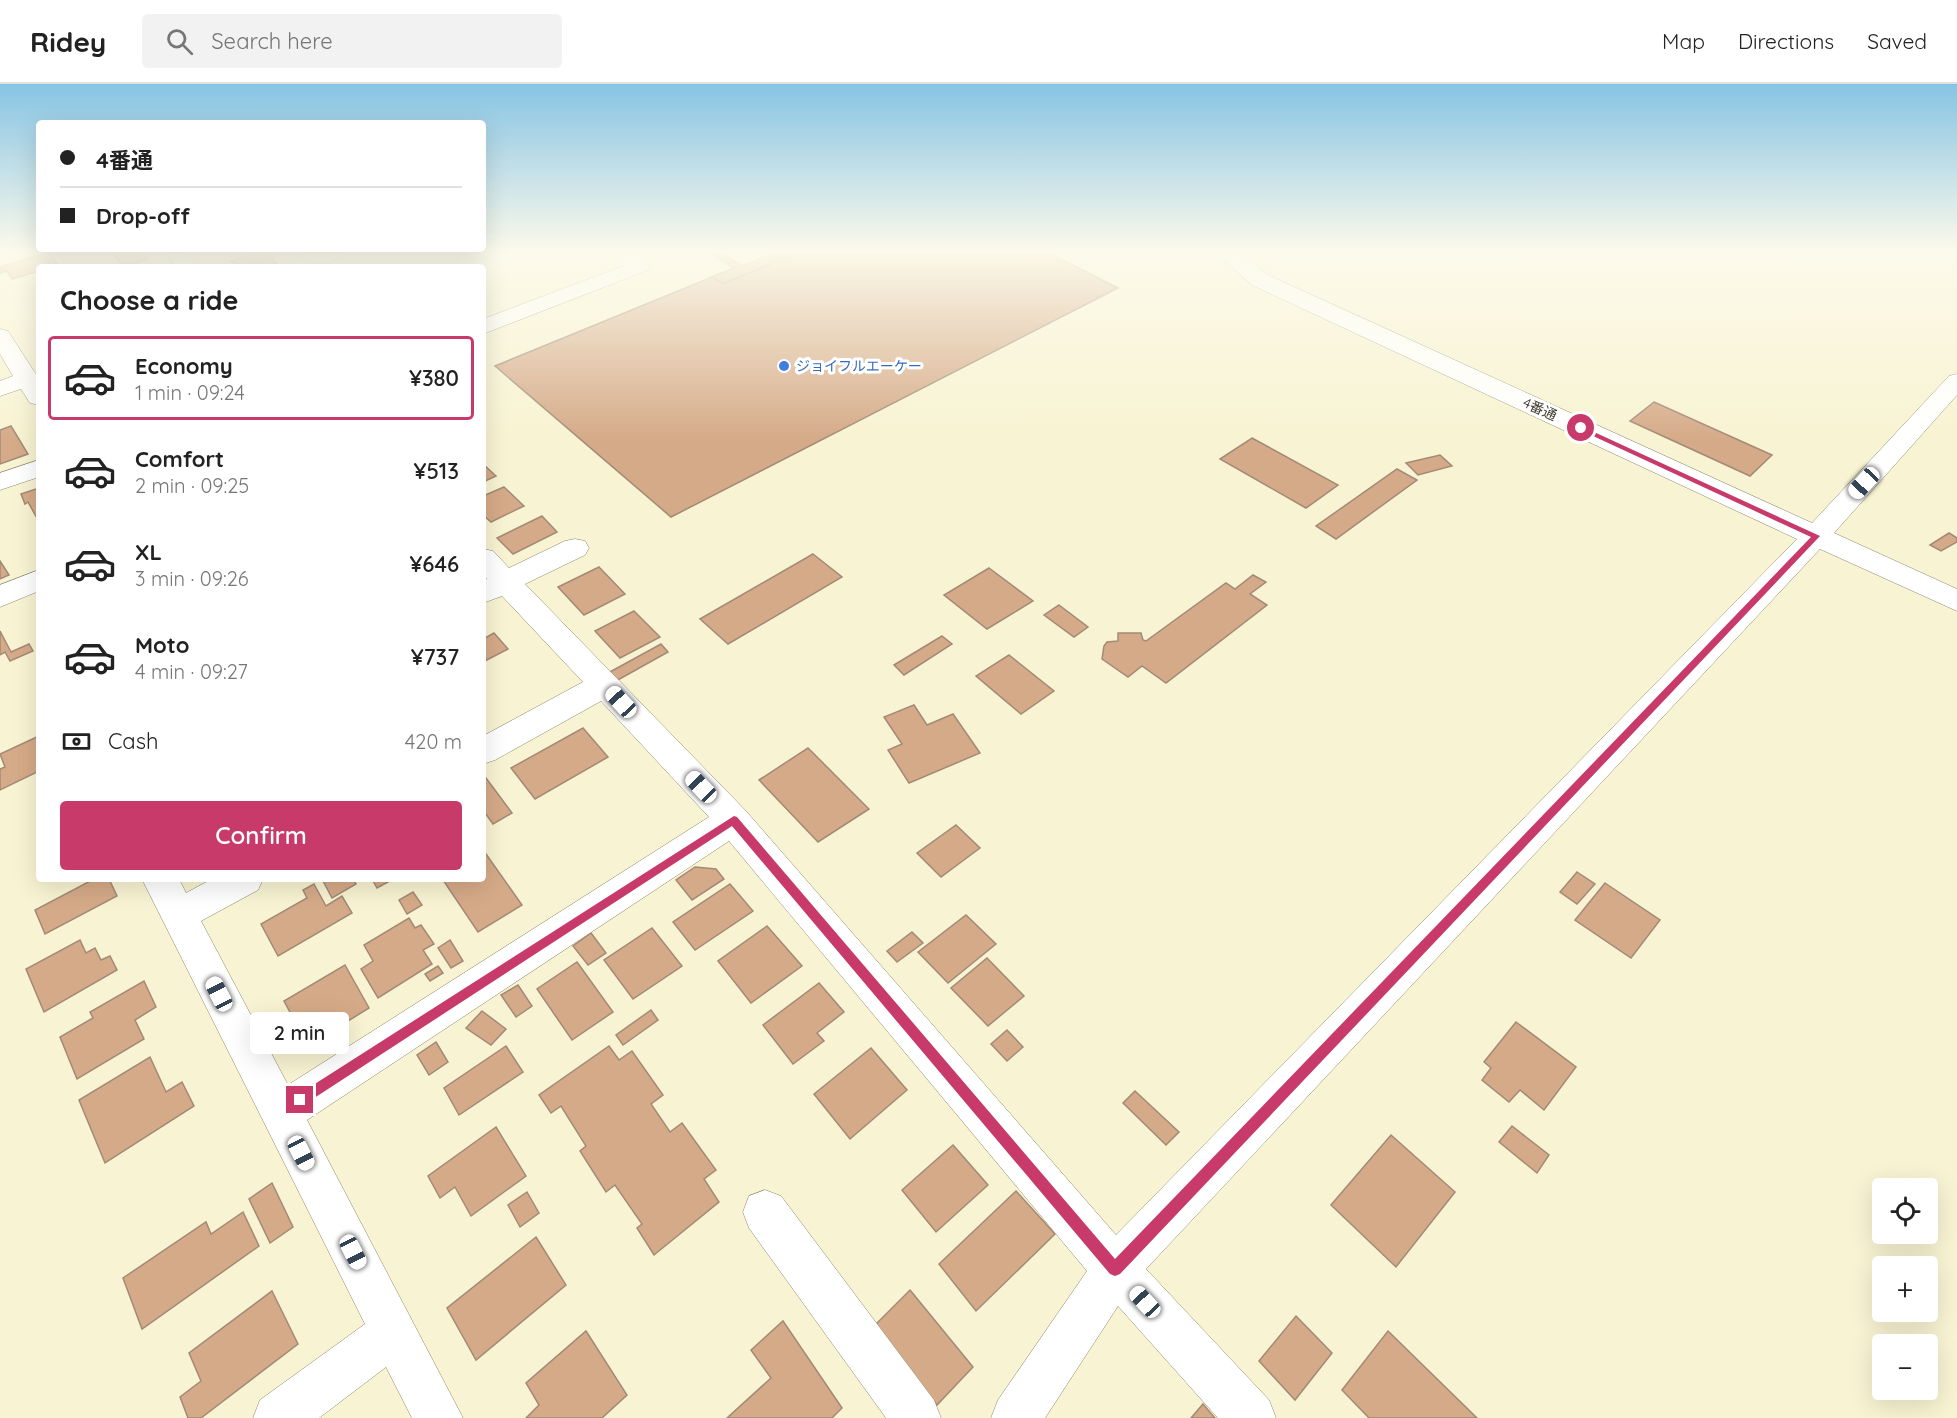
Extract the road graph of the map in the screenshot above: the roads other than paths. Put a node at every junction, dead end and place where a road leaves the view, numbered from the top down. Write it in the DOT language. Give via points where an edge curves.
graph roads {
  1 [pos="513,315"];
  2 [pos="1337,315"];
  3 [pos="486,326"];
  4 [pos="0,336"];
  5 [pos="1957,381"];
  6 [pos="0,389"];
  7 [pos="33,389"];
  8 [pos="36,469"];
  9 [pos="0,482"];
  10 [pos="1816,536"];
  11 [pos="575,548"];
  12 [pos="491,577"];
  13 [pos="36,581"];
  14 [pos="0,597"];
  15 [pos="1957,601"];
  16 [pos="604,685"];
  17 [pos="486,749"];
  18 [pos="734,820"];
  19 [pos="232,882"];
  20 [pos="169,897"];
  21 [pos="281,1113"];
  22 [pos="765,1212"];
  23 [pos="1115,1269"];
  24 [pos="394,1332"];
  25 [pos="278,1418"];
  26 [pos="438,1418"];
  27 [pos="916,1418"];
  28 [pos="1016,1418"];
  29 [pos="1251,1418"];
  1 -- 3 [label="street"];
  2 -- 10 [label="street, 4番通"];
  4 -- 7 [label="street"];
  5 -- 10 [label="street"];
  6 -- 7 [label="street"];
  8 -- 9 [label="street"];
  10 -- 15 [label="street, 4番通"];
  10 -- 23 [label="street"];
  11 -- 12 [label="street"];
  12 -- 16 [label="street"];
  13 -- 14 [label="street"];
  16 -- 17 [label="street"];
  16 -- 18 [label="street"];
  18 -- 21 [label="street"];
  18 -- 23 [label="street"];
  19 -- 20 [label="street"];
  20 -- 21 [label="street"];
  21 -- 24 [label="street"];
  22 -- 27 [label="street"];
  23 -- 28 [label="street"];
  23 -- 29 [label="street"];
  24 -- 25 [label="street"];
  24 -- 26 [label="street"];
}
